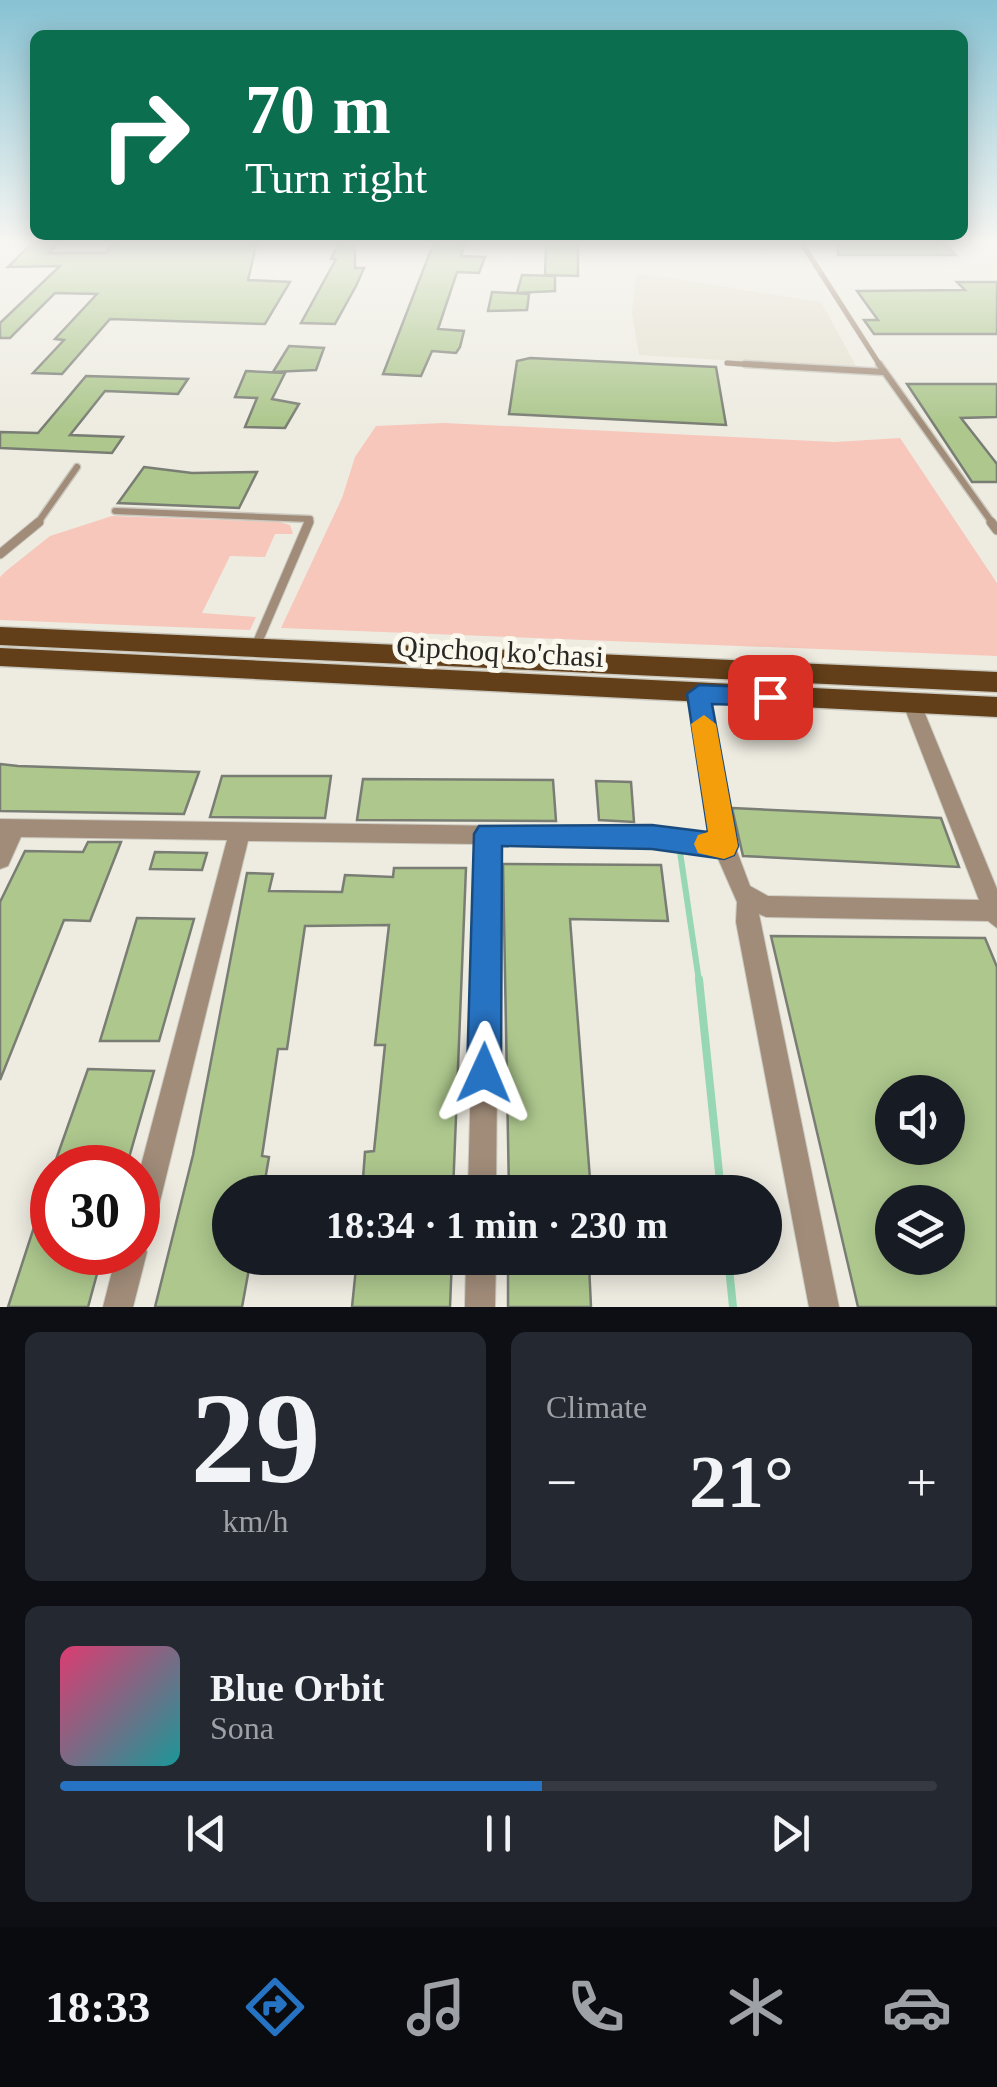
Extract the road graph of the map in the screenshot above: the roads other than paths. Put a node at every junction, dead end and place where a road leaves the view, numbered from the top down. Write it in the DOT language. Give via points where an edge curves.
graph roads {
  1 [pos="840,303"];
  2 [pos="727,364"];
  3 [pos="884,372"];
  4 [pos="77,467"];
  5 [pos="115,512"];
  6 [pos="997,530"];
  7 [pos="0,554"];
  8 [pos="0,636"];
  9 [pos="255,648"];
  10 [pos="0,657"];
  11 [pos="636,678"];
  12 [pos="997,682"];
  13 [pos="699,694"];
  14 [pos="912,704"];
  15 [pos="997,707"];
  16 [pos="7,828"];
  17 [pos="240,832"];
  18 [pos="488,834"];
  19 [pos="724,846"];
  20 [pos="0,859"];
  21 [pos="748,899"];
  22 [pos="996,913"];
  23 [pos="160,1145"];
  24 [pos="482,1175"];
  25 [pos="126,1275"];
  26 [pos="480,1275"];
  27 [pos="118,1307"];
  28 [pos="480,1307"];
  29 [pos="824,1307"];
  1 -- 3 [label="lane"];
  2 -- 3 [label="lane"];
  3 -- 6 [label="lane"];
  4 -- 7 [label="lane" via="32,531"];
  5 -- 9 [label="lane" via="310,519"];
  8 -- 9 [label="main road, Qipchoq ko'chasi"];
  9 -- 11 [label="main road, Qipchoq ko'chasi"];
  10 -- 11 [label="main road, Qipchoq ko'chasi"];
  11 -- 12 [label="main road, Qipchoq ko'chasi"];
  11 -- 13 [label="main road, Qipchoq ko'chasi"];
  13 -- 14 [label="main road, Qipchoq ko'chasi"];
  13 -- 19 [label="street"];
  14 -- 15 [label="main road, Qipchoq ko'chasi"];
  14 -- 22 [label="street"];
  16 -- 17 [label="street"];
  16 -- 20 [label="street"];
  17 -- 18 [label="street"];
  17 -- 23 [label="street"];
  18 -- 19 [label="street"];
  18 -- 24 [label="street"];
  19 -- 21 [label="street"];
  21 -- 22 [label="street" via="766,906"];
  21 -- 29 [label="street" via="747,922"];
  25 -- 27 [label="street"];
  26 -- 28 [label="street"];
}
